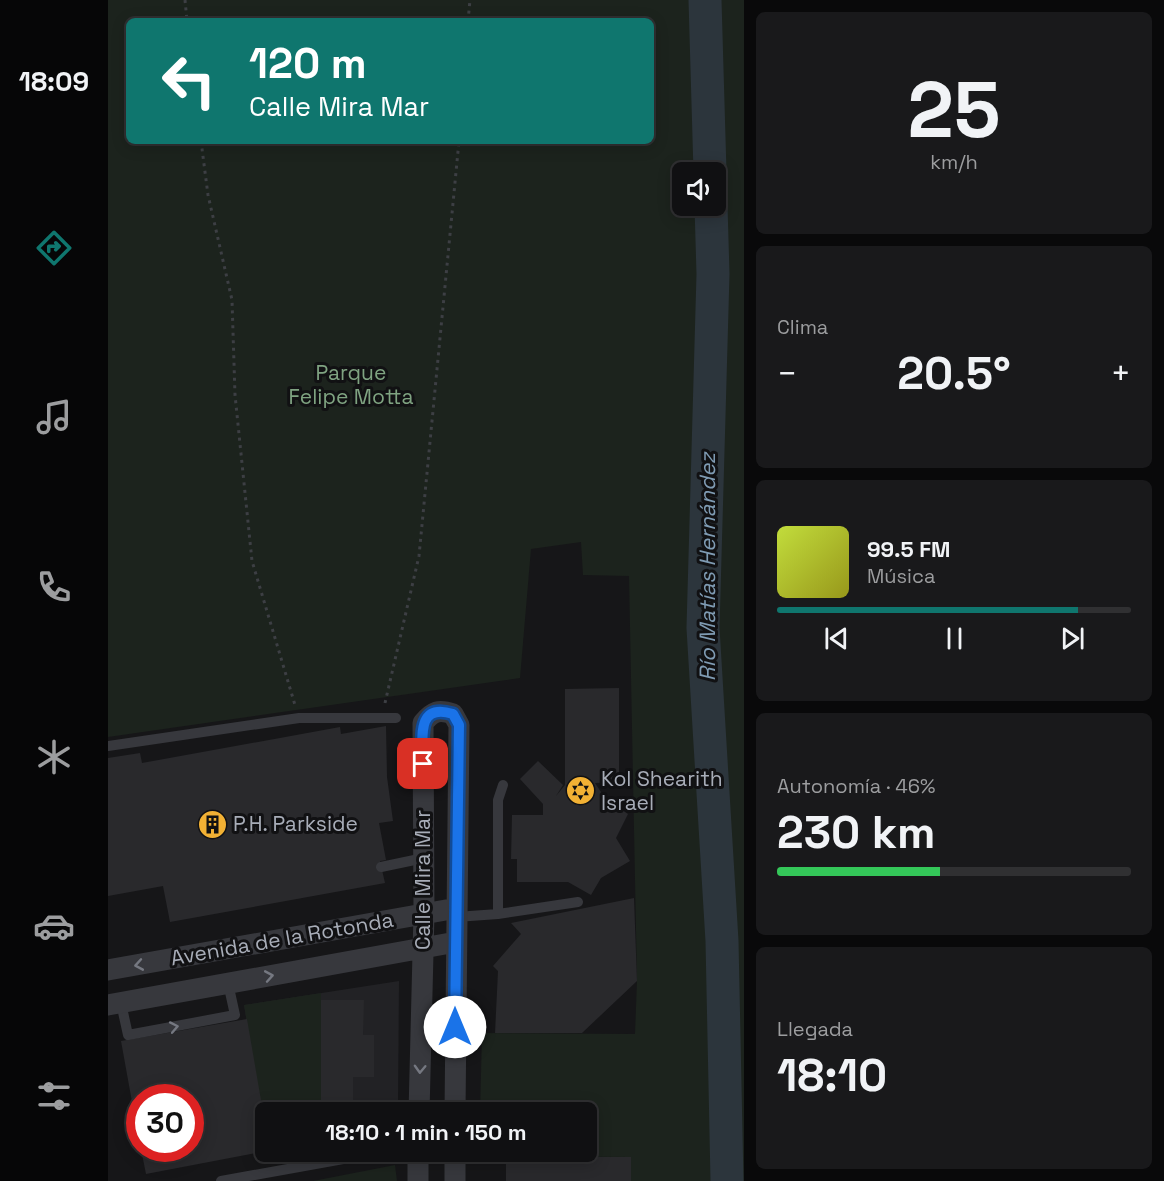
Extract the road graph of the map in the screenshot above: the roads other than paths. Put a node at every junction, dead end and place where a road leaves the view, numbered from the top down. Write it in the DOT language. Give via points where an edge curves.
graph roads {
  1 [pos="396,718"];
  2 [pos="108,746"];
  3 [pos="503,785"];
  4 [pos="424,858"];
  5 [pos="381,867"];
  6 [pos="578,902"];
  7 [pos="457,912"];
  8 [pos="424,913"];
  9 [pos="498,914"];
  10 [pos="456,942"];
  11 [pos="423,947"];
  12 [pos="108,970"];
  13 [pos="228,983"];
  14 [pos="114,1004"];
  15 [pos="419,1102"];
  16 [pos="455,1102"];
  17 [pos="326,1162"];
  18 [pos="418,1162"];
  19 [pos="455,1162"];
  20 [pos="221,1181"];
  21 [pos="418,1181"];
  22 [pos="455,1181"];
  1 -- 2 [label="lane" via="299,718"];
  3 -- 9 [label="lane" via="498,800"];
  4 -- 5 [label="lane"];
  4 -- 7 [label="street, Calle Mira Mar" via="423,723 442,710 453,714 459,725"];
  4 -- 8 [label="street, Calle Mira Mar"];
  6 -- 9 [label="lane"];
  7 -- 8 [label="street, Avenida de la Rotonda"];
  7 -- 9 [label="lane"];
  7 -- 10 [label="street, Calle Mira Mar"];
  8 -- 11 [label="street, Calle Mira Mar"];
  8 -- 12 [label="street, Avenida de la Rotonda, one-way"];
  10 -- 11 [label="street, Avenida de la Rotonda"];
  10 -- 16 [label="street, Calle Mira Mar"];
  13 -- 11 [label="street, Avenida de la Rotonda, one-way"];
  11 -- 15 [label="street, Calle Mira Mar, one-way"];
  13 -- 14 [label="street, Avenida de la Rotonda"];
  14 -- 13 [label="lane, one-way" via="128,1035 235,1015"];
  17 -- 20 [label="lane"];
  18 -- 21 [label="street"];
  19 -- 22 [label="street"];
}
